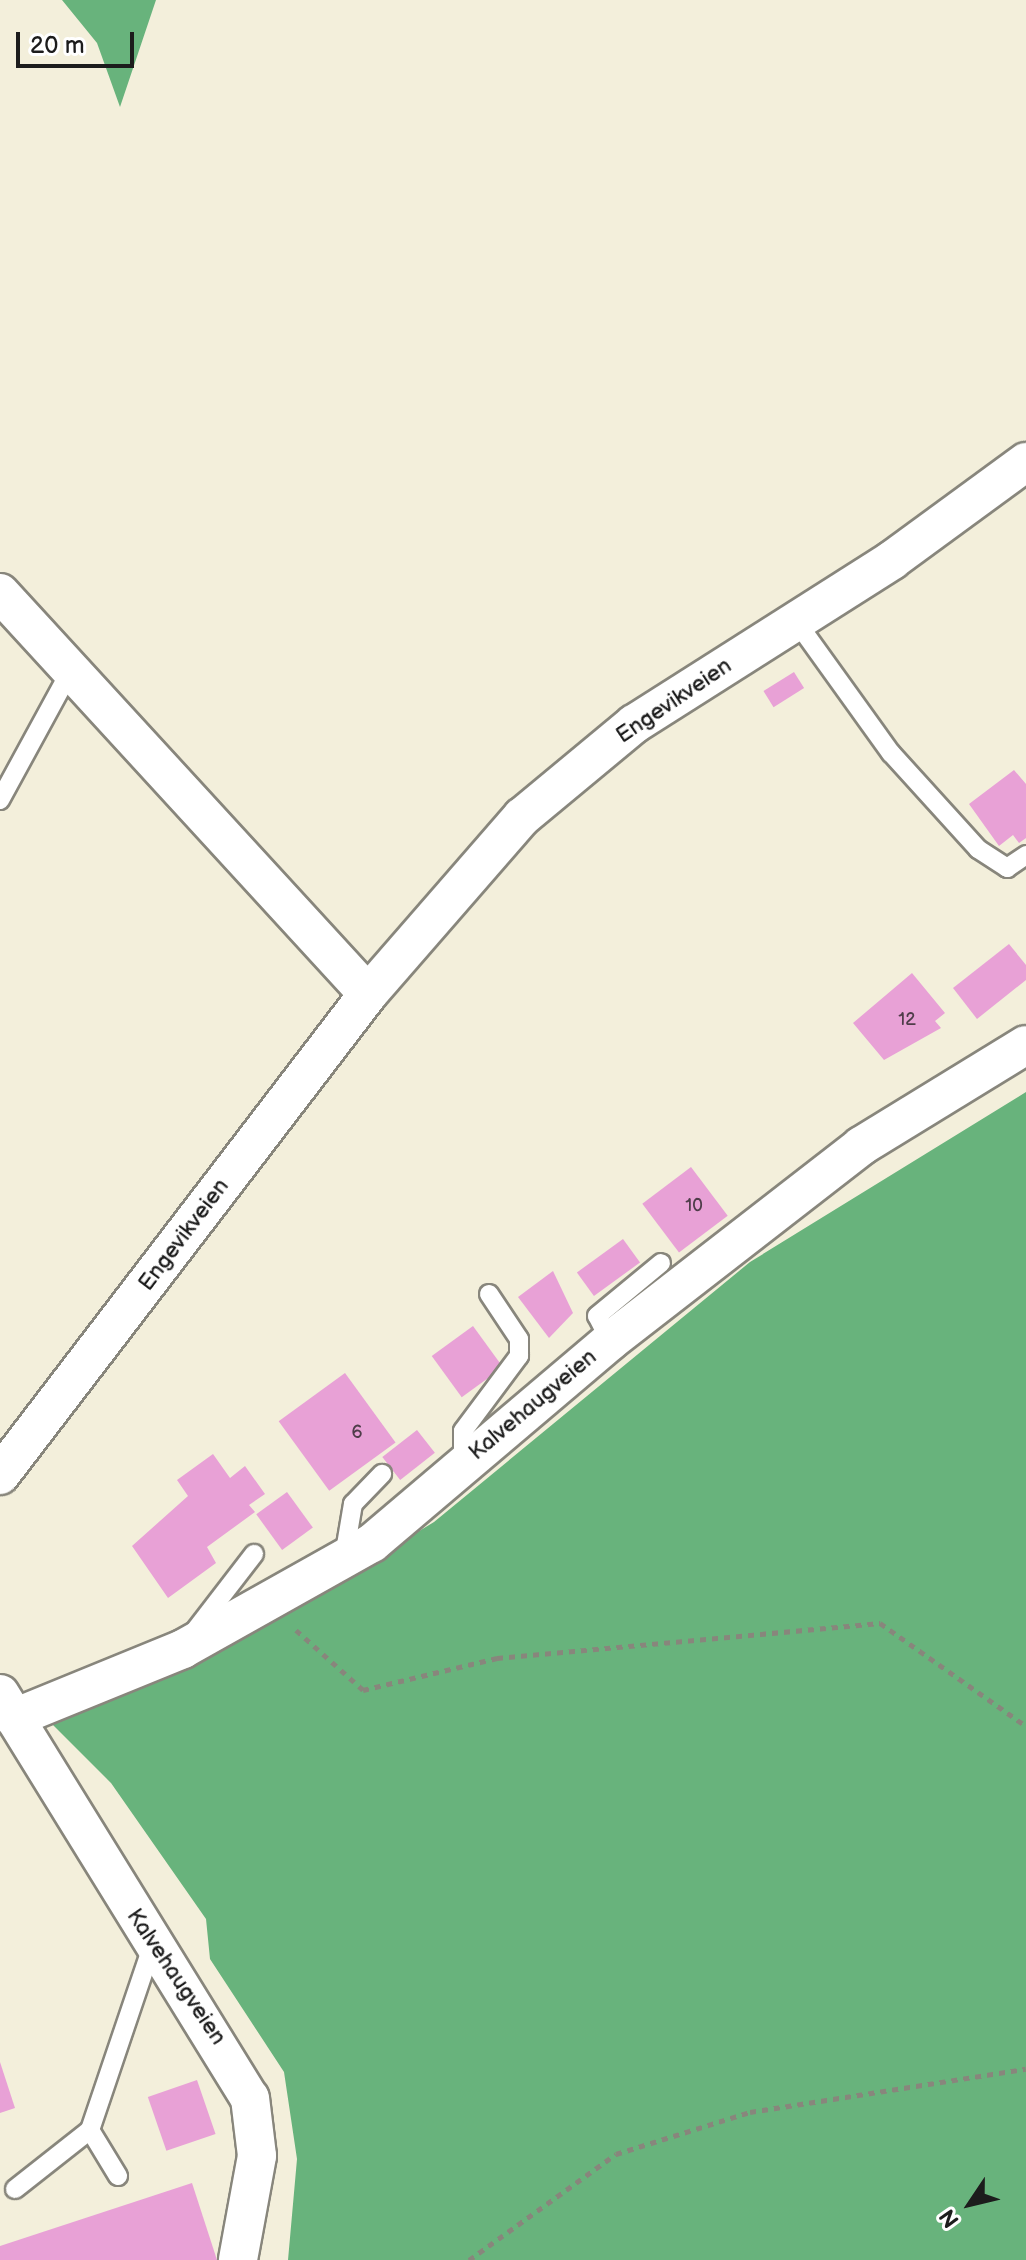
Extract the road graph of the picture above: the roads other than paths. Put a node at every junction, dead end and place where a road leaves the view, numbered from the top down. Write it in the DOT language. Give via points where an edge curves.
graph roads {
  1 [pos="1026,462"];
  2 [pos="0,593"];
  3 [pos="796,621"];
  4 [pos="73,666"];
  5 [pos="0,800"];
  6 [pos="1026,855"];
  7 [pos="368,994"];
  8 [pos="1026,1045"];
  9 [pos="661,1263"];
  10 [pos="489,1294"];
  11 [pos="610,1341"];
  12 [pos="463,1464"];
  13 [pos="382,1474"];
  14 [pos="0,1475"];
  15 [pos="254,1554"];
  16 [pos="343,1560"];
  17 [pos="183,1649"];
  18 [pos="7,1706"];
  19 [pos="153,1944"];
  20 [pos="90,2130"];
  21 [pos="118,2176"];
  22 [pos="15,2189"];
  23 [pos="238,2260"];
  1 -- 3 [label="street, Engevikveien"];
  2 -- 4 [label="street"];
  3 -- 6 [label="lane" via="891,753 978,849 1007,868"];
  3 -- 7 [label="street, Engevikveien" via="634,724 522,817"];
  4 -- 5 [label="lane"];
  4 -- 7 [label="street"];
  7 -- 14 [label="street, Engevikveien"];
  8 -- 11 [label="street, Kalvehaugveien" via="861,1146"];
  9 -- 11 [label="lane" via="597,1316"];
  10 -- 12 [label="lane" via="519,1339 519,1356 463,1431"];
  11 -- 12 [label="street, Kalvehaugveien"];
  12 -- 16 [label="street, Kalvehaugveien"];
  13 -- 16 [label="lane" via="353,1504"];
  15 -- 17 [label="lane"];
  16 -- 17 [label="street, Kalvehaugveien"];
  17 -- 18 [label="street, Kalvehaugveien"];
  18 -- 19 [label="street, Kalvehaugveien"];
  19 -- 20 [label="lane"];
  19 -- 23 [label="street, Kalvehaugveien" via="220,2038 250,2098 257,2156"];
  20 -- 21 [label="lane"];
  20 -- 22 [label="lane"];
}
